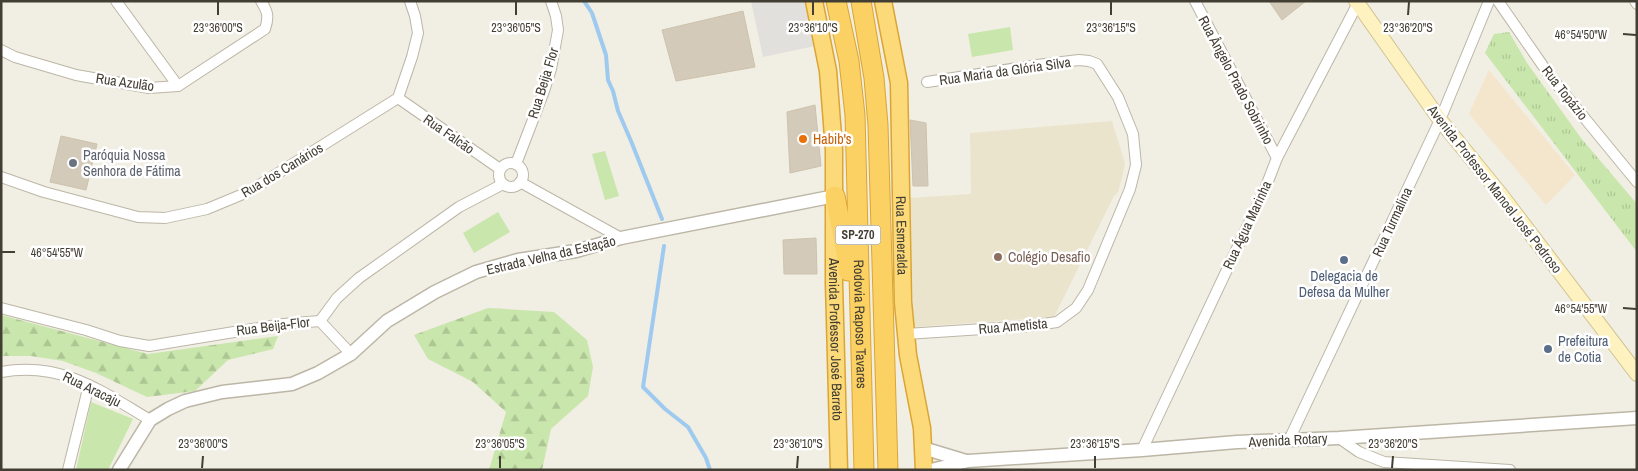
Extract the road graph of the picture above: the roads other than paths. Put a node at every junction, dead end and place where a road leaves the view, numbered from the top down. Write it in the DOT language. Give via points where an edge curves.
graph roads {
  1 [pos="116,1"];
  2 [pos="260,1"];
  3 [pos="410,1"];
  4 [pos="551,1"];
  5 [pos="814,1"];
  6 [pos="836,1"];
  7 [pos="861,1"];
  8 [pos="883,1"];
  9 [pos="1195,1"];
  10 [pos="1489,1"];
  11 [pos="1498,1"];
  12 [pos="1357,2"];
  13 [pos="1,50"];
  14 [pos="927,82"];
  15 [pos="178,86"];
  16 [pos="398,98"];
  17 [pos="1440,120"];
  18 [pos="1277,158"];
  19 [pos="516,164"];
  20 [pos="500,170"];
  21 [pos="1,177"];
  22 [pos="520,182"];
  23 [pos="1637,182"];
  24 [pos="503,184"];
  25 [pos="1130,189"];
  26 [pos="835,196"];
  27 [pos="621,238"];
  28 [pos="1,308"];
  29 [pos="320,321"];
  30 [pos="906,334"];
  31 [pos="351,354"];
  32 [pos="1,372"];
  33 [pos="1637,374"];
  34 [pos="89,385"];
  35 [pos="1637,418"];
  36 [pos="150,420"];
  37 [pos="1339,438"];
  38 [pos="1289,440"];
  39 [pos="923,448"];
  40 [pos="1142,450"];
  41 [pos="968,461"];
  42 [pos="68,470"];
  43 [pos="119,470"];
  44 [pos="839,470"];
  45 [pos="858,470"];
  46 [pos="864,470"];
  47 [pos="888,470"];
  48 [pos="924,470"];
  49 [pos="930,470"];
  50 [pos="1510,470"];
  1 -- 15 [label="street"];
  2 -- 15 [label="street, Rua Azulão" via="268,12 265,29"];
  3 -- 16 [label="street" via="418,33"];
  4 -- 19 [label="street, Rua Beija Flor" via="558,30 551,69"];
  5 -- 26 [label="highway, Avenida Professor José Barreto" via="828,71"];
  6 -- 46 [label="highway, Rodovia Raposo Tavares / SP-270" via="849,62 855,115"];
  7 -- 47 [label="highway, Rodovia Raposo Tavares / SP-270" via="878,125"];
  8 -- 30 [label="highway, Rua Esmeralda" via="898,83"];
  9 -- 18 [label="street, Rua Ângelo Prado Sobrinho"];
  10 -- 17 [label="street, Rua Turmalina"];
  11 -- 23 [label="street, Rua Topázio" via="1550,76"];
  12 -- 17 [label="main road, Avenida Professor Manoel José Pedroso"];
  12 -- 18 [label="street, Rua Água Marinha"];
  13 -- 15 [label="street, Rua Azulão" via="76,75 149,88"];
  14 -- 25 [label="street, Rua Maria da Glória Silva" via="1079,60 1097,64 1118,97 1133,134 1136,165"];
  16 -- 20 [label="street, Rua Falcão"];
  16 -- 21 [label="street, Rua dos Canários" via="248,192 207,209 165,218 138,217"];
  17 -- 33 [label="main road, Avenida Professor Manoel José Pedroso"];
  17 -- 38 [label="street, Rua Turmalina"];
  18 -- 40 [label="street, Rua Água Marinha" via="1266,188"];
  19 -- 20 [label="street" via="504,165"];
  19 -- 22 [label="street" via="522,172"];
  20 -- 24 [label="street"];
  22 -- 24 [label="street" via="512,187"];
  22 -- 27 [label="street"];
  24 -- 29 [label="street, Rua Beija-Flor" via="459,207 359,278 337,298"];
  25 -- 30 [label="street, Rua Ametista" via="1088,290 1076,308 1057,322"];
  26 -- 27 [label="street, Estrada Velha da Estação"];
  26 -- 44 [label="highway, Avenida Professor José Barreto"];
  26 -- 45 [label="highway" via="848,258"];
  27 -- 31 [label="street, Estrada Velha da Estação" via="476,272 435,292 387,322"];
  28 -- 29 [label="street, Rua Beija-Flor" via="149,346"];
  29 -- 31 [label="street"];
  30 -- 39 [label="highway, Rua Esmeralda"];
  31 -- 36 [label="street, Estrada Velha da Estação" via="292,384 213,394 185,401"];
  32 -- 34 [label="street, Rua Aracaju" via="37,369 60,373"];
  34 -- 36 [label="street, Rua Aracaju"];
  34 -- 42 [label="street"];
  35 -- 37 [label="street, Avenida Rotary"];
  36 -- 43 [label="street, Estrada Velha da Estação"];
  37 -- 38 [label="street, Avenida Rotary"];
  37 -- 50 [label="street" via="1359,452 1384,462"];
  38 -- 40 [label="street, Avenida Rotary"];
  39 -- 41 [label="street, Avenida Rotary"];
  39 -- 48 [label="highway, Rua Esmeralda"];
  40 -- 41 [label="street, Avenida Rotary"];
  41 -- 49 [label="street, Avenida Rotary"];
}
